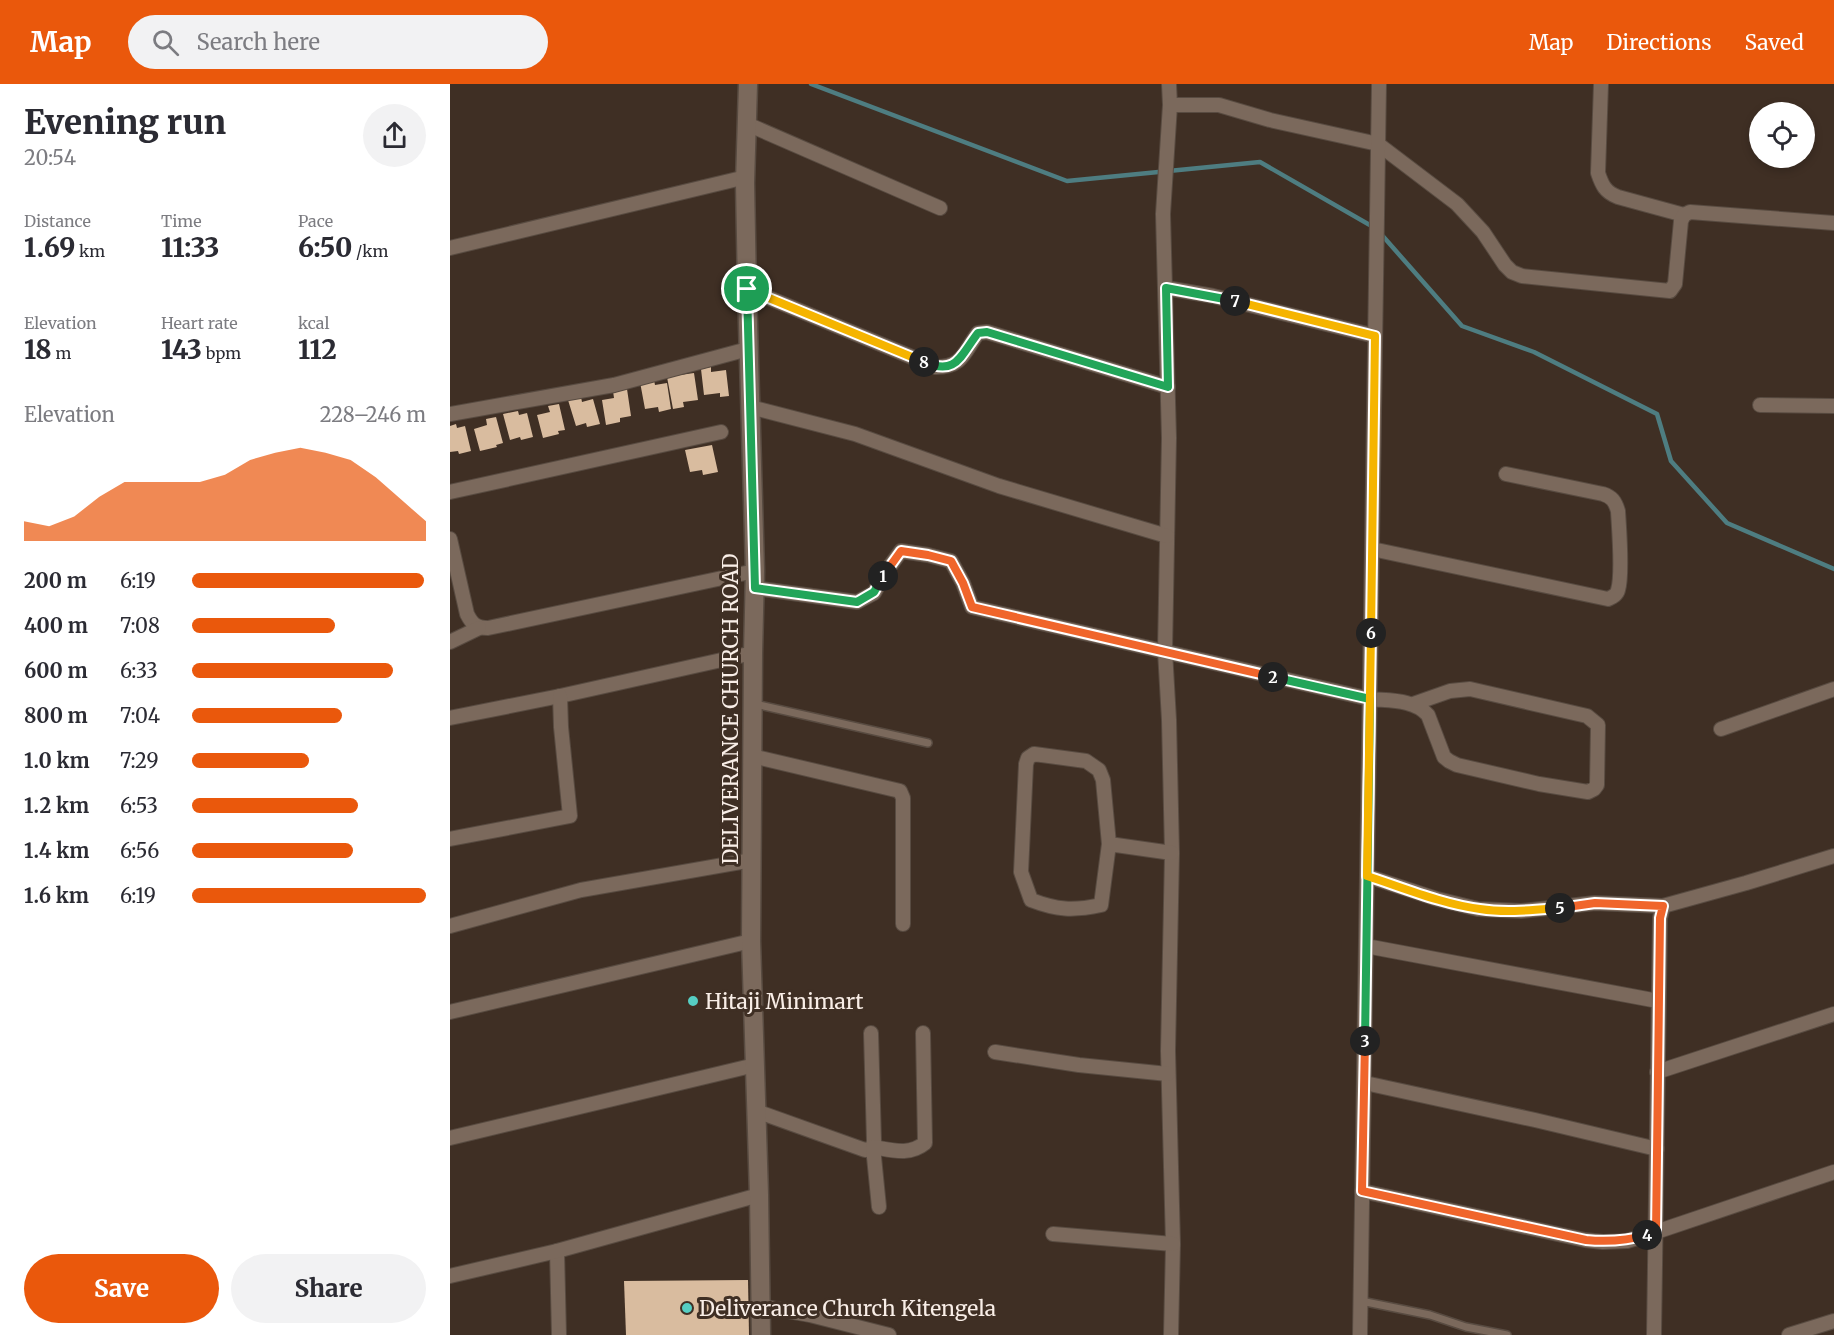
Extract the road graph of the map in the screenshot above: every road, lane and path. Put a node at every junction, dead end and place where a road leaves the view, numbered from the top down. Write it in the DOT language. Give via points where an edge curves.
graph roads {
  1 [pos="748,84"];
  2 [pos="1169,84"];
  3 [pos="1379,84"];
  4 [pos="1601,84"];
  5 [pos="1170,105"];
  6 [pos="747,124"];
  7 [pos="1378,144"];
  8 [pos="746,177"];
  9 [pos="940,208"];
  10 [pos="1684,215"];
  11 [pos="1834,223"];
  12 [pos="450,248"];
  13 [pos="1166,288"];
  14 [pos="747,289"];
  15 [pos="1375,336"];
  16 [pos="748,349"];
  17 [pos="1168,387"];
  18 [pos="1760,405"];
  19 [pos="1834,406"];
  20 [pos="750,407"];
  21 [pos="450,414"];
  22 [pos="721,432"];
  23 [pos="1506,474"];
  24 [pos="450,492"];
  25 [pos="1167,536"];
  26 [pos="450,539"];
  27 [pos="1372,549"];
  28 [pos="755,580"];
  29 [pos="479,628"];
  30 [pos="450,642"];
  31 [pos="1164,651"];
  32 [pos="753,653"];
  33 [pos="1834,689"];
  34 [pos="560,696"];
  35 [pos="1370,699"];
  36 [pos="752,704"];
  37 [pos="1413,704"];
  38 [pos="450,718"];
  39 [pos="1721,729"];
  40 [pos="928,743"];
  41 [pos="752,756"];
  42 [pos="450,839"];
  43 [pos="1109,844"];
  44 [pos="1172,853"];
  45 [pos="1834,856"];
  46 [pos="752,860"];
  47 [pos="1367,876"];
  48 [pos="1663,906"];
  49 [pos="903,924"];
  50 [pos="450,926"];
  51 [pos="751,941"];
  52 [pos="1366,946"];
  53 [pos="1658,1001"];
  54 [pos="450,1012"];
  55 [pos="1834,1014"];
  56 [pos="871,1033"];
  57 [pos="923,1033"];
  58 [pos="995,1052"];
  59 [pos="755,1065"];
  60 [pos="1657,1072"];
  61 [pos="1168,1074"];
  62 [pos="1365,1083"];
  63 [pos="756,1111"];
  64 [pos="450,1138"];
  65 [pos="873,1147"];
  66 [pos="1657,1149"];
  67 [pos="1834,1172"];
  68 [pos="1362,1191"];
  69 [pos="759,1195"];
  70 [pos="879,1207"];
  71 [pos="1656,1233"];
  72 [pos="1053,1234"];
  73 [pos="1173,1244"];
  74 [pos="556,1251"];
  75 [pos="450,1276"];
  76 [pos="1361,1301"];
  77 [pos="760,1306"];
  78 [pos="1834,1321"];
  79 [pos="559,1335"];
  80 [pos="761,1335"];
  81 [pos="889,1335"];
  82 [pos="1171,1335"];
  83 [pos="1360,1335"];
  84 [pos="1507,1335"];
  85 [pos="1654,1335"];
  86 [pos="1789,1335"];
  1 -- 6 [label="street, DELIVERANCE CHURCH ROAD"];
  2 -- 5 [label="street"];
  3 -- 7 [label="street"];
  4 -- 10 [label="street" via="1598,173 1603,187 1618,197"];
  5 -- 7 [label="street" via="1219,105"];
  5 -- 13 [label="street" via="1163,214"];
  6 -- 8 [label="street, DELIVERANCE CHURCH ROAD"];
  6 -- 9 [label="street"];
  7 -- 10 [label="street" via="1457,204 1483,232 1505,265 1522,276 1670,291 1675,284"];
  7 -- 15 [label="street"];
  8 -- 12 [label="street"];
  8 -- 14 [label="street, DELIVERANCE CHURCH ROAD"];
  10 -- 11 [label="street" via="1699,212"];
  13 -- 15 [label="street"];
  13 -- 17 [label="street"];
  14 -- 16 [label="street, DELIVERANCE CHURCH ROAD"];
  14 -- 17 [label="street" via="936,367 955,364 978,333 987,332"];
  15 -- 27 [label="street"];
  16 -- 20 [label="street, DELIVERANCE CHURCH ROAD"];
  16 -- 21 [label="street" via="614,385"];
  17 -- 25 [label="street"];
  18 -- 19 [label="street"];
  20 -- 25 [label="street" via="855,434 999,486"];
  20 -- 28 [label="street, DELIVERANCE CHURCH ROAD"];
  22 -- 24 [label="street"];
  23 -- 27 [label="street" via="1603,494 1616,502 1620,578 1615,595 1608,599"];
  25 -- 31 [label="street"];
  26 -- 29 [label="street" via="467,614"];
  27 -- 35 [label="street"];
  28 -- 29 [label="street"];
  28 -- 31 [label="street" via="857,602 874,592 901,551 928,555 951,561 972,607"];
  28 -- 32 [label="street, DELIVERANCE CHURCH ROAD"];
  29 -- 30 [label="street"];
  31 -- 35 [label="street"];
  31 -- 44 [label="street"];
  32 -- 34 [label="street"];
  32 -- 36 [label="street, DELIVERANCE CHURCH ROAD"];
  33 -- 39 [label="street"];
  34 -- 38 [label="street"];
  34 -- 42 [label="street" via="570,816"];
  35 -- 37 [label="street"];
  35 -- 47 [label="street"];
  36 -- 40 [label="lane"];
  36 -- 41 [label="street, DELIVERANCE CHURCH ROAD"];
  37 -- 37 [label="street" via="1428,715 1444,757 1457,765 1588,792 1597,785 1598,725 1587,716 1470,689 1450,691"];
  41 -- 46 [label="street, DELIVERANCE CHURCH ROAD"];
  41 -- 49 [label="street" via="900,791"];
  43 -- 43 [label="street" via="1103,780 1094,764 1034,754 1028,758 1021,872 1031,900 1054,909 1080,910 1101,905"];
  43 -- 44 [label="street"];
  44 -- 61 [label="street"];
  45 -- 48 [label="street"];
  46 -- 50 [label="street" via="581,890"];
  46 -- 51 [label="street, DELIVERANCE CHURCH ROAD"];
  47 -- 48 [label="street" via="1478,909 1521,910 1595,903"];
  47 -- 52 [label="street"];
  48 -- 53 [label="street"];
  51 -- 54 [label="street"];
  51 -- 59 [label="street, DELIVERANCE CHURCH ROAD"];
  52 -- 53 [label="street"];
  52 -- 62 [label="street"];
  53 -- 60 [label="street"];
  55 -- 60 [label="street"];
  56 -- 65 [label="street"];
  57 -- 65 [label="street" via="925,1143 907,1151"];
  58 -- 61 [label="street"];
  59 -- 63 [label="street, DELIVERANCE CHURCH ROAD"];
  59 -- 64 [label="street"];
  60 -- 66 [label="street"];
  61 -- 73 [label="street"];
  62 -- 66 [label="street"];
  62 -- 68 [label="street"];
  63 -- 65 [label="street" via="865,1150"];
  63 -- 69 [label="street, DELIVERANCE CHURCH ROAD"];
  65 -- 70 [label="street"];
  66 -- 71 [label="street"];
  67 -- 71 [label="street"];
  68 -- 71 [label="street" via="1586,1240 1627,1240"];
  68 -- 76 [label="street"];
  69 -- 74 [label="street"];
  69 -- 77 [label="street, DELIVERANCE CHURCH ROAD"];
  71 -- 85 [label="street"];
  72 -- 73 [label="street"];
  73 -- 82 [label="street"];
  74 -- 75 [label="street"];
  74 -- 79 [label="street"];
  76 -- 83 [label="street"];
  76 -- 84 [label="lane"];
  77 -- 80 [label="street, DELIVERANCE CHURCH ROAD"];
  77 -- 81 [label="street"];
  78 -- 86 [label="street"];
}
